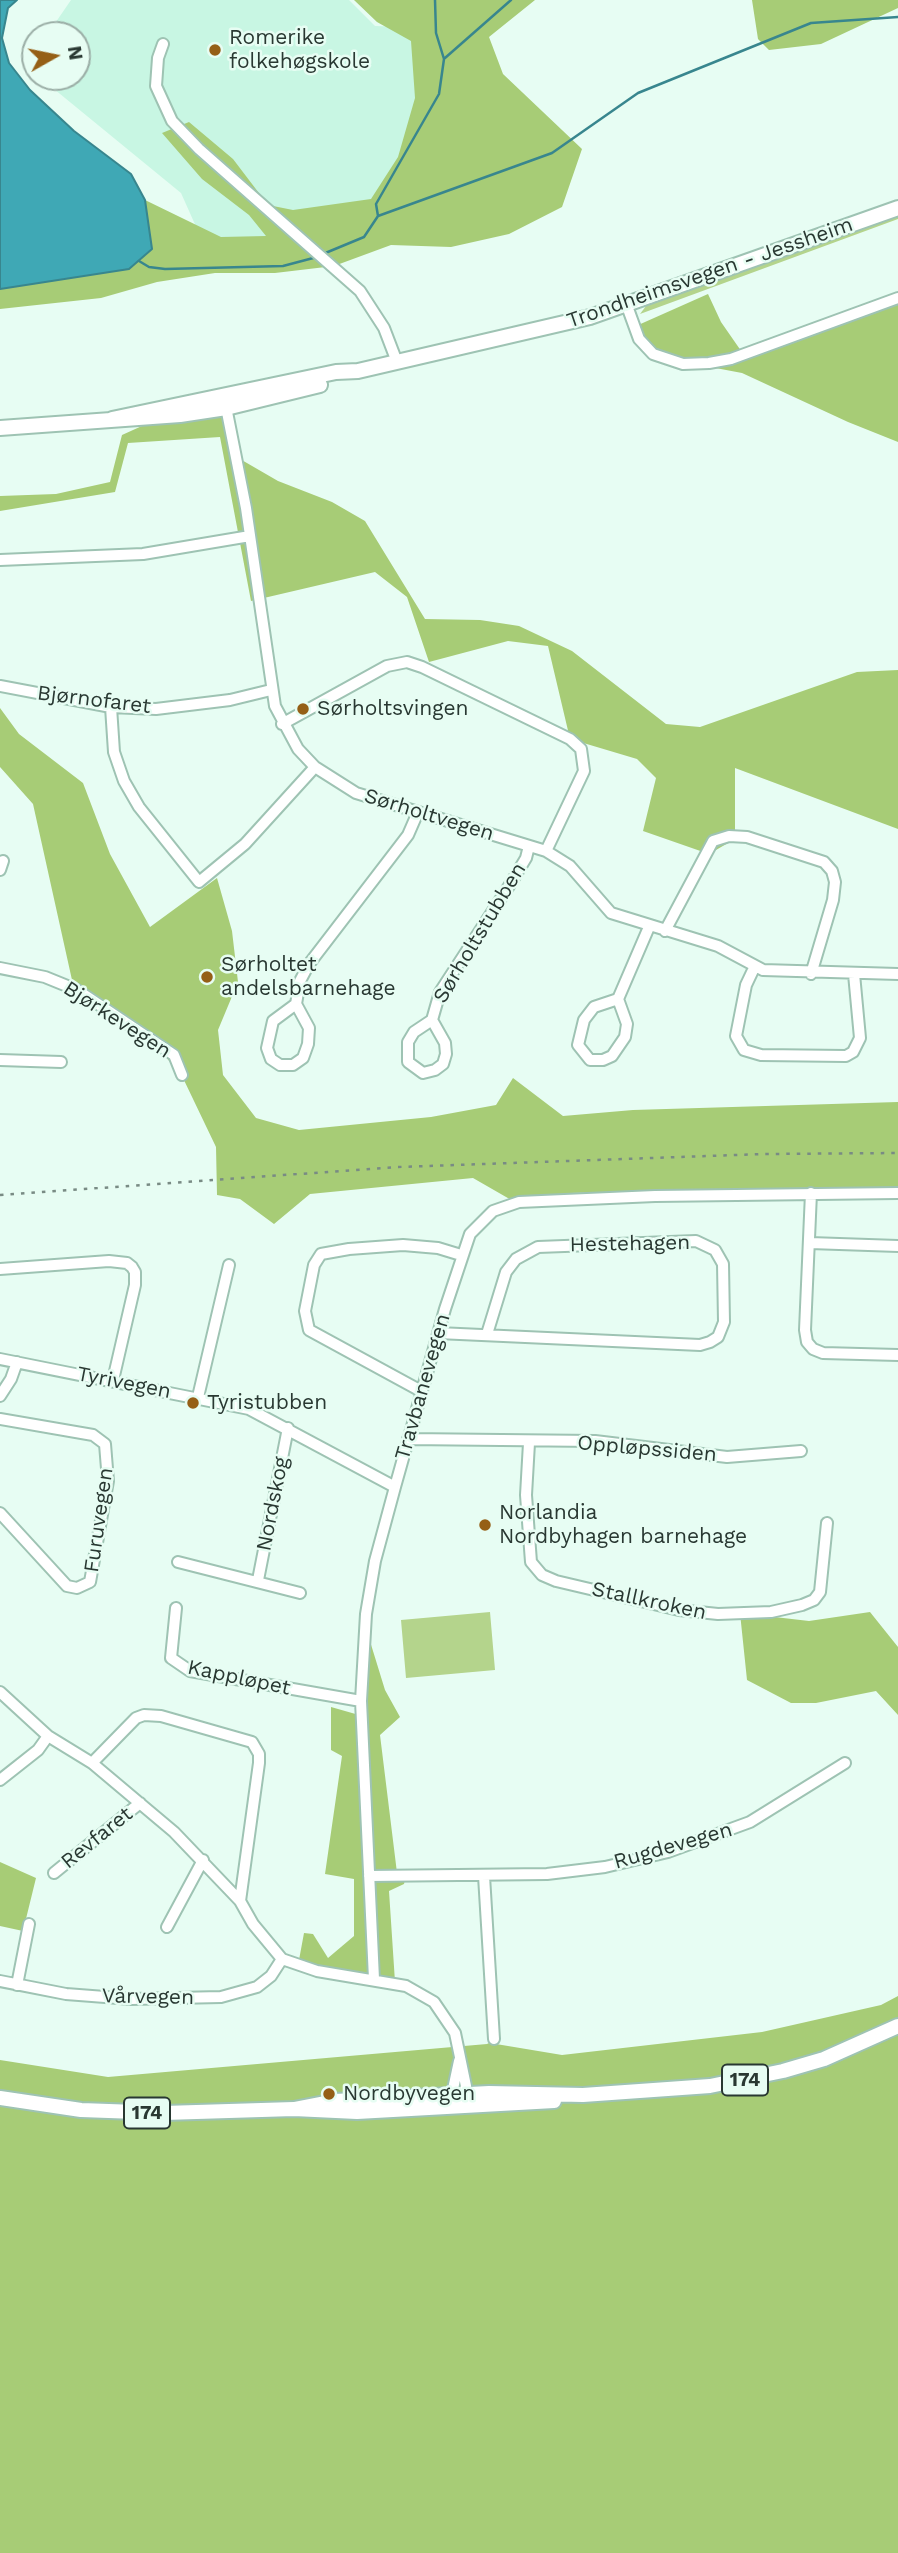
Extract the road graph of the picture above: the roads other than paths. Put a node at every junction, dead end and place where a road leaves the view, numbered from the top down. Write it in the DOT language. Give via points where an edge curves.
graph roads {
  1 [pos="163,44"];
  2 [pos="898,208"];
  3 [pos="898,298"];
  4 [pos="627,306"];
  5 [pos="397,362"];
  6 [pos="225,402"];
  7 [pos="0,428"];
  8 [pos="250,536"];
  9 [pos="0,560"];
  10 [pos="0,686"];
  11 [pos="271,690"];
  12 [pos="111,707"];
  13 [pos="282,724"];
  14 [pos="315,767"];
  15 [pos="418,812"];
  16 [pos="529,846"];
  17 [pos="546,851"];
  18 [pos="649,928"];
  19 [pos="665,931"];
  20 [pos="755,966"];
  21 [pos="0,968"];
  22 [pos="811,974"];
  23 [pos="854,974"];
  24 [pos="898,974"];
  25 [pos="618,999"];
  26 [pos="296,1004"];
  27 [pos="432,1020"];
  28 [pos="0,1060"];
  29 [pos="61,1062"];
  30 [pos="181,1075"];
  31 [pos="811,1193"];
  32 [pos="898,1193"];
  33 [pos="810,1243"];
  34 [pos="898,1246"];
  35 [pos="461,1255"];
  36 [pos="229,1265"];
  37 [pos="0,1269"];
  38 [pos="438,1333"];
  39 [pos="487,1334"];
  40 [pos="898,1355"];
  41 [pos="0,1359"];
  42 [pos="17,1362"];
  43 [pos="113,1380"];
  44 [pos="421,1391"];
  45 [pos="0,1396"];
  46 [pos="198,1397"];
  47 [pos="0,1419"];
  48 [pos="288,1427"];
  49 [pos="408,1439"];
  50 [pos="529,1443"];
  51 [pos="801,1451"];
  52 [pos="395,1487"];
  53 [pos="0,1513"];
  54 [pos="827,1523"];
  55 [pos="178,1562"];
  56 [pos="258,1580"];
  57 [pos="300,1593"];
  58 [pos="176,1608"];
  59 [pos="0,1692"];
  60 [pos="361,1701"];
  61 [pos="48,1736"];
  62 [pos="92,1763"];
  63 [pos="845,1763"];
  64 [pos="0,1780"];
  65 [pos="140,1803"];
  66 [pos="203,1860"];
  67 [pos="54,1872"];
  68 [pos="369,1876"];
  69 [pos="484,1876"];
  70 [pos="240,1901"];
  71 [pos="29,1924"];
  72 [pos="167,1927"];
  73 [pos="282,1959"];
  74 [pos="374,1979"];
  75 [pos="0,1982"];
  76 [pos="18,1985"];
  77 [pos="898,2026"];
  78 [pos="494,2039"];
  79 [pos="0,2098"];
  80 [pos="459,2099"];
  1 -- 5 [label="street" via="156,86 172,121 360,291 384,328"];
  2 -- 4 [label="main road, Trondheimsvegen - Jessheim"];
  3 -- 4 [label="street" via="731,359 696,363 653,354 639,339"];
  4 -- 5 [label="main road, Trondheimsvegen - Jessheim"];
  5 -- 6 [label="main road, Trondheimsvegen - Jessheim" via="335,372"];
  6 -- 7 [label="main road, Trondheimsvegen - Jessheim" via="112,419"];
  6 -- 8 [label="street, Sørholtvegen"];
  8 -- 9 [label="street" via="143,554"];
  8 -- 11 [label="street, Sørholtvegen"];
  10 -- 12 [label="street, Bjørnofaret"];
  11 -- 12 [label="street, Bjørnofaret" via="181,707"];
  11 -- 13 [label="street, Sørholtvegen"];
  12 -- 14 [label="street" via="114,752 124,781 139,807 200,882 245,844"];
  13 -- 14 [label="street, Sørholtvegen"];
  13 -- 17 [label="street" via="387,666 409,662 434,673 570,739 581,749 584,771"];
  14 -- 15 [label="street, Sørholtvegen" via="356,793"];
  15 -- 16 [label="street, Sørholtvegen"];
  15 -- 26 [label="street" via="408,835 309,964"];
  16 -- 17 [label="street, Sørholtvegen"];
  16 -- 27 [label="street, Sørholtstubben" via="511,883 440,992"];
  17 -- 18 [label="street, Sørholtvegen" via="570,866 611,913"];
  18 -- 19 [label="street, Sørholtvegen"];
  18 -- 25 [label="street"];
  19 -- 20 [label="street, Sørholtvegen" via="718,946"];
  19 -- 22 [label="street" via="713,841 729,835 747,838 824,862 832,871 833,900"];
  20 -- 22 [label="street, Sørholtvegen"];
  20 -- 23 [label="street" via="746,985 736,1036 744,1050 761,1055 846,1056 853,1052 860,1038"];
  21 -- 30 [label="street, Bjørkevegen" via="77,990 174,1055"];
  22 -- 23 [label="street, Sørholtvegen"];
  23 -- 24 [label="street, Sørholtvegen"];
  25 -- 25 [label="street" via="594,1007 584,1020 578,1045 590,1060 612,1056 625,1037 627,1024"];
  26 -- 26 [label="street" via="273,1021 268,1035 271,1059 280,1065 293,1065 303,1058 308,1044 309,1028"];
  27 -- 27 [label="street, Sørholtstubben" via="414,1032 406,1052 408,1062 423,1073 443,1064 446,1054"];
  28 -- 29 [label="street"];
  31 -- 32 [label="street, Travbanevegen"];
  31 -- 33 [label="street"];
  31 -- 35 [label="street, Travbanevegen" via="519,1202 493,1211 481,1221"];
  33 -- 34 [label="street"];
  33 -- 40 [label="street" via="804,1330 813,1349"];
  35 -- 38 [label="street, Travbanevegen"];
  35 -- 44 [label="street" via="402,1245 349,1248 321,1254 314,1265 305,1311 309,1330"];
  36 -- 46 [label="street"];
  37 -- 43 [label="street" via="127,1263 135,1272 135,1285"];
  38 -- 39 [label="street, Hestehagen"];
  38 -- 44 [label="street, Travbanevegen"];
  39 -- 39 [label="street, Hestehagen" via="700,1345 718,1337 724,1322 723,1264 715,1250 696,1241 538,1247 516,1259 506,1272"];
  41 -- 42 [label="street, Tyrivegen"];
  42 -- 43 [label="street, Tyrivegen"];
  42 -- 45 [label="street"];
  43 -- 46 [label="street, Tyrivegen"];
  44 -- 49 [label="street, Travbanevegen"];
  46 -- 48 [label="street, Tyrivegen" via="249,1409"];
  47 -- 53 [label="street, Furuvegen" via="93,1435 105,1444 108,1481 90,1582 77,1588 67,1586"];
  48 -- 52 [label="street, Tyrivegen" via="335,1458"];
  48 -- 56 [label="street, Nordskog"];
  49 -- 50 [label="street, Oppløpssiden"];
  49 -- 52 [label="street, Travbanevegen"];
  50 -- 51 [label="street, Oppløpssiden" via="618,1443 727,1457"];
  50 -- 54 [label="street, Stallkroken" via="526,1495 531,1562 542,1575 556,1581 679,1610 771,1612 814,1600 820,1591"];
  52 -- 60 [label="street, Travbanevegen" via="369,1591"];
  55 -- 56 [label="street, Nordskog"];
  56 -- 57 [label="street, Nordskog"];
  58 -- 60 [label="street, Kappløpet" via="171,1658 190,1671"];
  59 -- 61 [label="street"];
  60 -- 68 [label="street, Travbanevegen"];
  61 -- 62 [label="street"];
  61 -- 64 [label="street" via="38,1750"];
  62 -- 65 [label="street"];
  62 -- 70 [label="street" via="144,1715 252,1742 259,1763"];
  63 -- 69 [label="street, Rugdevegen" via="750,1822 697,1844 605,1867"];
  65 -- 66 [label="street"];
  65 -- 67 [label="street, Revfaret"];
  66 -- 70 [label="street"];
  66 -- 72 [label="street"];
  68 -- 69 [label="street, Rugdevegen"];
  68 -- 74 [label="street, Travbanevegen"];
  69 -- 78 [label="street"];
  70 -- 73 [label="street"];
  71 -- 76 [label="street"];
  73 -- 74 [label="street" via="317,1971"];
  73 -- 76 [label="street, Vårvegen" via="257,1987 221,1997 131,1999"];
  74 -- 80 [label="street" via="418,1990 451,2025 464,2077"];
  75 -- 76 [label="street, Vårvegen"];
  77 -- 80 [label="main road, 174" via="824,2059 737,2082 680,2090"];
  79 -- 80 [label="main road, 174" via="123,2112 341,2112"];
}
